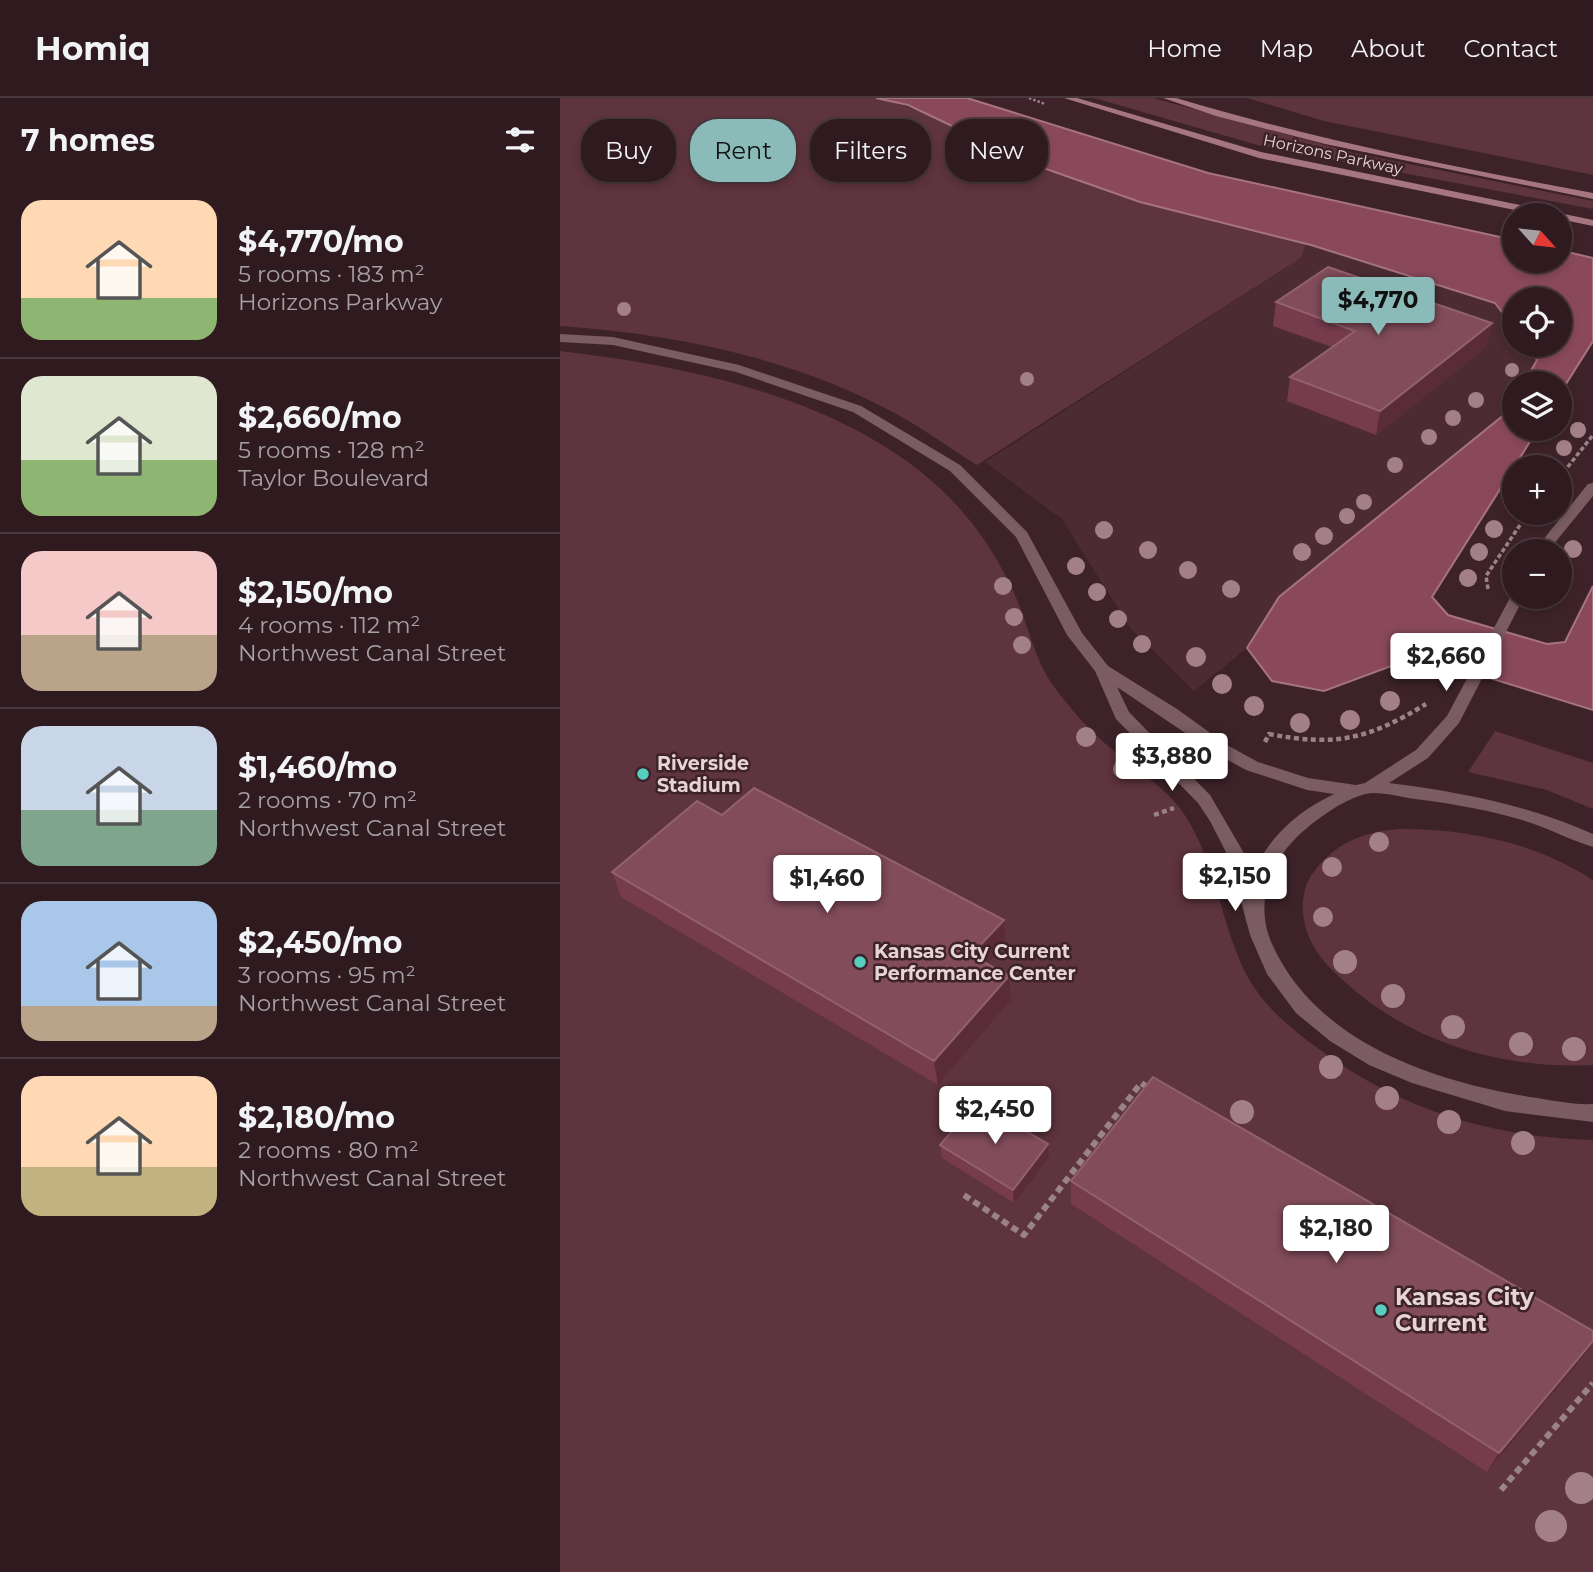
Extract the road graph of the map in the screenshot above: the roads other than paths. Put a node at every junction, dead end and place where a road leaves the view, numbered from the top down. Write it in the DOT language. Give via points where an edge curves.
graph roads {
  1 [pos="1068,98"];
  2 [pos="1167,98"];
  3 [pos="1593,196"];
  4 [pos="1502,205"];
  5 [pos="1572,220"];
  6 [pos="1593,225"];
  7 [pos="560,338"];
  8 [pos="1593,487"];
  9 [pos="1551,539"];
  10 [pos="1511,609"];
  11 [pos="1102,670"];
  12 [pos="1363,789"];
  13 [pos="1593,841"];
  14 [pos="1254,918"];
  15 [pos="1593,1112"];
  1 -- 4 [label="main road, Horizons Parkway" via="1259,155"];
  2 -- 3 [label="main road, Horizons Parkway" via="1407,161"];
  5 -- 6 [label="main road, Horizons Parkway"];
  7 -- 11 [label="street" via="613,341 739,369 857,410 956,468 1022,535 1075,635"];
  8 -- 9 [label="street"];
  10 -- 12 [label="street" via="1452,719 1422,754"];
  11 -- 12 [label="street" via="1252,766 1307,783"];
  11 -- 14 [label="street" via="1122,715 1204,799 1228,835"];
  12 -- 13 [label="street" via="1506,807 1544,818"];
  12 -- 14 [label="street" via="1320,810 1281,842 1265,864"];
  14 -- 15 [label="street" via="1271,965 1285,985 1300,1004 1352,1045 1412,1076 1495,1101"];
}
